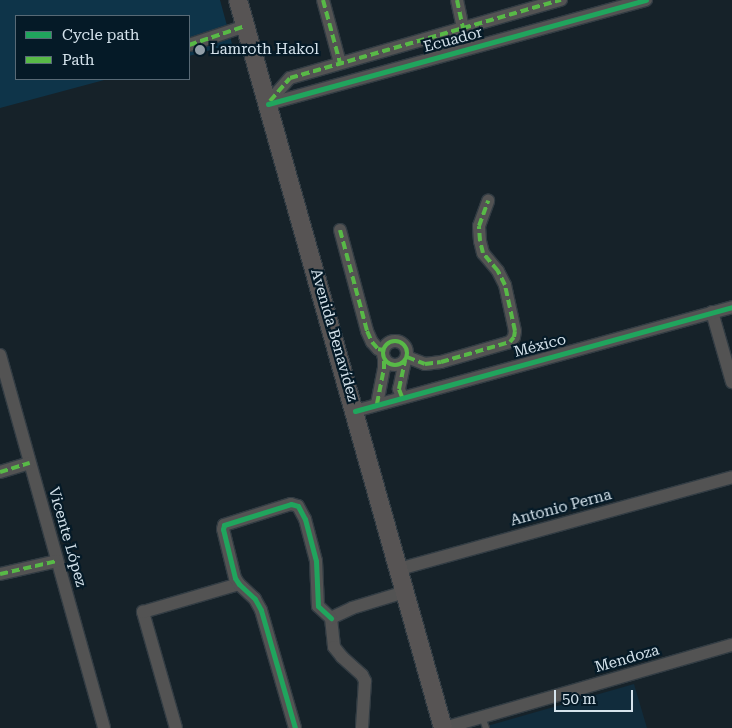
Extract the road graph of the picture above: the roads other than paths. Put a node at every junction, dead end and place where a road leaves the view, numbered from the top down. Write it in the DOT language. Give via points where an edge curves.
graph roads {
  1 [pos="238,0"];
  2 [pos="323,0"];
  3 [pos="456,0"];
  4 [pos="561,0"];
  5 [pos="646,0"];
  6 [pos="245,26"];
  7 [pos="464,28"];
  8 [pos="190,45"];
  9 [pos="340,63"];
  10 [pos="268,104"];
  11 [pos="488,200"];
  12 [pos="340,230"];
  13 [pos="732,307"];
  14 [pos="712,312"];
  15 [pos="383,354"];
  16 [pos="0,355"];
  17 [pos="406,359"];
  18 [pos="732,382"];
  19 [pos="402,397"];
  20 [pos="377,404"];
  21 [pos="355,411"];
  22 [pos="30,463"];
  23 [pos="0,472"];
  24 [pos="732,477"];
  25 [pos="57,561"];
  26 [pos="399,569"];
  27 [pos="0,574"];
  28 [pos="239,584"];
  29 [pos="405,592"];
  30 [pos="331,618"];
  31 [pos="732,646"];
  32 [pos="484,723"];
  33 [pos="104,728"];
  34 [pos="176,728"];
  35 [pos="295,728"];
  36 [pos="362,728"];
  37 [pos="444,728"];
  1 -- 6 [label="main road, Avenida Benavídez"];
  2 -- 9 [label="street"];
  3 -- 7 [label="street"];
  4 -- 7 [label="street"];
  5 -- 10 [label="street, Ecuador"];
  6 -- 8 [label="street"];
  6 -- 10 [label="main road, Avenida Benavídez"];
  7 -- 9 [label="street"];
  9 -- 10 [label="street" via="290,78"];
  10 -- 21 [label="main road, Avenida Benavídez"];
  11 -- 17 [label="street" via="479,226 480,241 483,253 505,286 514,337 510,342 441,362 425,364"];
  12 -- 15 [label="street" via="367,331"];
  13 -- 14 [label="street, México"];
  14 -- 18 [label="street"];
  14 -- 19 [label="street, México"];
  15 -- 17 [label="street" via="393,366"];
  15 -- 17 [label="street" via="387,343 398,341 407,349"];
  15 -- 20 [label="street" via="384,369"];
  16 -- 22 [label="street, Vicente López"];
  17 -- 19 [label="street" via="399,389"];
  19 -- 20 [label="street, México"];
  20 -- 21 [label="street, México"];
  21 -- 26 [label="main road, Avenida Benavídez"];
  22 -- 23 [label="street"];
  22 -- 25 [label="street, Vicente López"];
  24 -- 26 [label="street, Antonio Perna"];
  25 -- 27 [label="street"];
  25 -- 33 [label="street, Vicente López"];
  26 -- 29 [label="main road, Avenida Benavídez"];
  28 -- 30 [label="street" via="224,536 224,525 295,505 301,510 312,542 318,573 318,606"];
  28 -- 34 [label="street" via="143,612"];
  28 -- 35 [label="street" via="255,599 261,610"];
  29 -- 30 [label="street"];
  29 -- 37 [label="main road, Avenida Benavídez"];
  30 -- 36 [label="street" via="334,647 362,674 365,682"];
  31 -- 32 [label="street, Mendoza"];
  32 -- 37 [label="street, Mendoza"];
}
